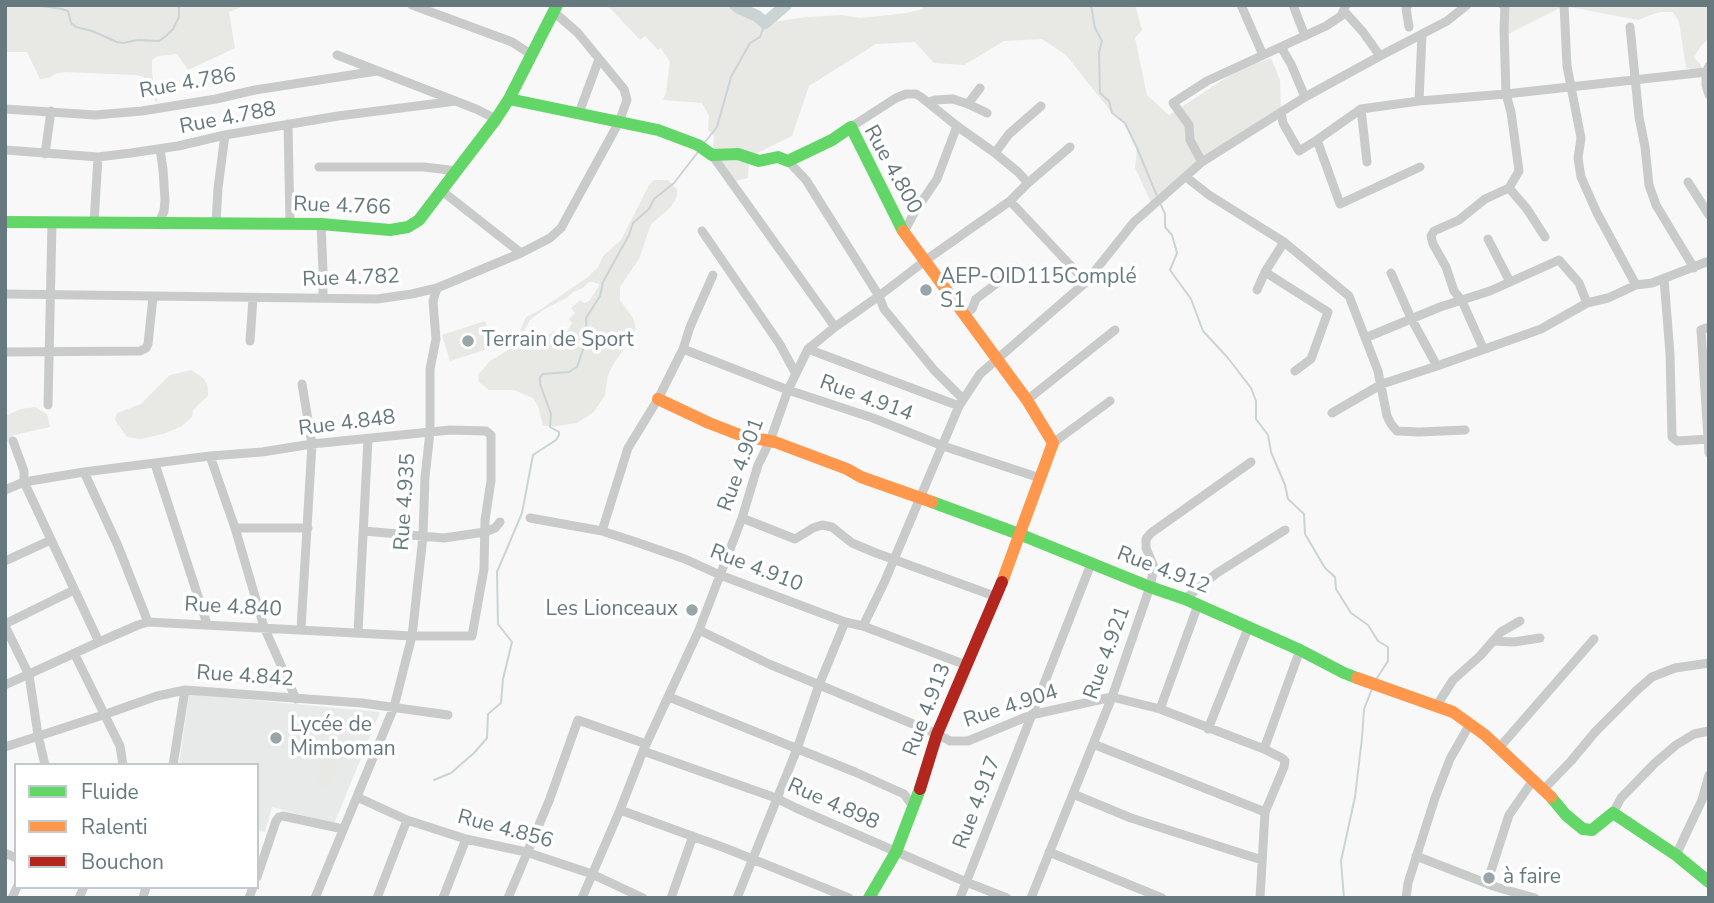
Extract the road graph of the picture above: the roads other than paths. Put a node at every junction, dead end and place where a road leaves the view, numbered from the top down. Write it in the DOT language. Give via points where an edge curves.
graph roads {
  1 [pos="412,5"];
  2 [pos="1241,5"];
  3 [pos="1293,5"];
  4 [pos="1408,5"];
  5 [pos="1467,5"];
  6 [pos="1564,5"];
  7 [pos="1504,6"];
  8 [pos="1345,8"];
  9 [pos="556,9"];
  10 [pos="1409,27"];
  11 [pos="1630,27"];
  12 [pos="1422,34"];
  13 [pos="1305,36"];
  14 [pos="1281,47"];
  15 [pos="337,55"];
  16 [pos="532,55"];
  17 [pos="1263,55"];
  18 [pos="1380,56"];
  19 [pos="599,59"];
  20 [pos="1707,69"];
  21 [pos="377,71"];
  22 [pos="1636,79"];
  23 [pos="1571,87"];
  24 [pos="980,88"];
  25 [pos="1506,94"];
  26 [pos="1709,95"];
  27 [pos="1305,97"];
  28 [pos="509,99"];
  29 [pos="456,101"];
  30 [pos="1419,101"];
  31 [pos="929,102"];
  32 [pos="968,104"];
  33 [pos="1041,106"];
  34 [pos="5,109"];
  35 [pos="1361,109"];
  36 [pos="51,111"];
  37 [pos="1281,112"];
  38 [pos="579,113"];
  39 [pos="987,113"];
  40 [pos="496,120"];
  41 [pos="619,121"];
  42 [pos="288,124"];
  43 [pos="957,126"];
  44 [pos="851,127"];
  45 [pos="225,135"];
  46 [pos="1317,140"];
  47 [pos="1070,147"];
  48 [pos="160,149"];
  49 [pos="5,150"];
  50 [pos="705,150"];
  51 [pos="995,153"];
  52 [pos="45,154"];
  53 [pos="98,157"];
  54 [pos="788,161"];
  55 [pos="1202,162"];
  56 [pos="1367,162"];
  57 [pos="319,167"];
  58 [pos="1420,167"];
  59 [pos="458,171"];
  60 [pos="1186,177"];
  61 [pos="1688,182"];
  62 [pos="1028,183"];
  63 [pos="1508,188"];
  64 [pos="442,191"];
  65 [pos="1010,201"];
  66 [pos="1709,215"];
  67 [pos="5,222"];
  68 [pos="52,223"];
  69 [pos="94,223"];
  70 [pos="159,223"];
  71 [pos="216,223"];
  72 [pos="290,224"];
  73 [pos="321,224"];
  74 [pos="702,231"];
  75 [pos="904,232"];
  76 [pos="1545,237"];
  77 [pos="1488,239"];
  78 [pos="1284,242"];
  79 [pos="522,253"];
  80 [pos="926,260"];
  81 [pos="1709,261"];
  82 [pos="1017,268"];
  83 [pos="1694,268"];
  84 [pos="1265,272"];
  85 [pos="1391,273"];
  86 [pos="713,275"];
  87 [pos="1664,278"];
  88 [pos="1086,282"];
  89 [pos="1510,282"];
  90 [pos="1636,285"];
  91 [pos="438,288"];
  92 [pos="1257,290"];
  93 [pos="5,294"];
  94 [pos="51,295"];
  95 [pos="879,296"];
  96 [pos="153,297"];
  97 [pos="253,298"];
  98 [pos="323,298"];
  99 [pos="1462,301"];
  100 [pos="1587,303"];
  101 [pos="964,315"];
  102 [pos="1411,318"];
  103 [pos="835,327"];
  104 [pos="1709,327"];
  105 [pos="1115,330"];
  106 [pos="1365,338"];
  107 [pos="250,341"];
  108 [pos="1483,348"];
  109 [pos="683,349"];
  110 [pos="808,349"];
  111 [pos="49,351"];
  112 [pos="5,352"];
  113 [pos="998,359"];
  114 [pos="1437,366"];
  115 [pos="1295,371"];
  116 [pos="796,374"];
  117 [pos="302,384"];
  118 [pos="1382,384"];
  119 [pos="788,390"];
  120 [pos="658,399"];
  121 [pos="1027,400"];
  122 [pos="1110,401"];
  123 [pos="961,402"];
  124 [pos="48,405"];
  125 [pos="1332,413"];
  126 [pos="1465,430"];
  127 [pos="430,432"];
  128 [pos="368,439"];
  129 [pos="1708,439"];
  130 [pos="13,440"];
  131 [pos="769,441"];
  132 [pos="1053,443"];
  133 [pos="312,444"];
  134 [pos="943,446"];
  135 [pos="1709,453"];
  136 [pos="210,456"];
  137 [pos="1251,462"];
  138 [pos="155,464"];
  139 [pos="84,472"];
  140 [pos="1040,478"];
  141 [pos="24,482"];
  142 [pos="5,490"];
  143 [pos="919,497"];
  144 [pos="530,517"];
  145 [pos="742,517"];
  146 [pos="500,522"];
  147 [pos="234,528"];
  148 [pos="308,528"];
  149 [pos="1285,530"];
  150 [pos="364,531"];
  151 [pos="602,531"];
  152 [pos="485,532"];
  153 [pos="1019,534"];
  154 [pos="422,536"];
  155 [pos="51,540"];
  156 [pos="894,559"];
  157 [pos="5,561"];
  158 [pos="1091,564"];
  159 [pos="720,575"];
  160 [pos="1150,587"];
  161 [pos="74,590"];
  162 [pos="997,597"];
  163 [pos="1185,599"];
  164 [pos="1198,605"];
  165 [pos="1520,621"];
  166 [pos="148,622"];
  167 [pos="845,622"];
  168 [pos="207,624"];
  169 [pos="5,625"];
  170 [pos="863,626"];
  171 [pos="1249,626"];
  172 [pos="264,627"];
  173 [pos="302,629"];
  174 [pos="699,630"];
  175 [pos="358,632"];
  176 [pos="412,636"];
  177 [pos="472,636"];
  178 [pos="1541,638"];
  179 [pos="1594,639"];
  180 [pos="1493,641"];
  181 [pos="99,642"];
  182 [pos="1300,650"];
  183 [pos="74,653"];
  184 [pos="1709,663"];
  185 [pos="966,664"];
  186 [pos="29,675"];
  187 [pos="5,685"];
  188 [pos="819,685"];
  189 [pos="185,690"];
  190 [pos="669,697"];
  191 [pos="1112,697"];
  192 [pos="296,699"];
  193 [pos="1437,705"];
  194 [pos="394,707"];
  195 [pos="1160,709"];
  196 [pos="106,714"];
  197 [pos="448,715"];
  198 [pos="1031,715"];
  199 [pos="1469,724"];
  200 [pos="1208,729"];
  201 [pos="1709,731"];
  202 [pos="937,734"];
  203 [pos="38,736"];
  204 [pos="1093,744"];
  205 [pos="5,747"];
  206 [pos="645,748"];
  207 [pos="1499,748"];
  208 [pos="797,749"];
  209 [pos="1264,749"];
  210 [pos="45,763"];
  211 [pos="123,763"];
  212 [pos="173,763"];
  213 [pos="1709,775"];
  214 [pos="1534,779"];
  215 [pos="1544,789"];
  216 [pos="1073,794"];
  217 [pos="357,797"];
  218 [pos="776,798"];
  219 [pos="914,807"];
  220 [pos="620,810"];
  221 [pos="1265,812"];
  222 [pos="1613,813"];
  223 [pos="407,820"];
  224 [pos="343,829"];
  225 [pos="693,836"];
  226 [pos="466,839"];
  227 [pos="526,852"];
  228 [pos="896,852"];
  229 [pos="1049,852"];
  230 [pos="1676,855"];
  231 [pos="1416,856"];
  232 [pos="754,859"];
  233 [pos="1262,860"];
  234 [pos="259,871"];
  235 [pos="592,874"];
  236 [pos="1709,882"];
  237 [pos="966,883"];
  238 [pos="1487,883"];
  239 [pos="315,898"];
  240 [pos="377,898"];
  241 [pos="443,898"];
  242 [pos="508,898"];
  243 [pos="582,898"];
  244 [pos="643,898"];
  245 [pos="671,898"];
  246 [pos="737,898"];
  247 [pos="849,898"];
  248 [pos="869,898"];
  249 [pos="960,898"];
  250 [pos="1007,898"];
  251 [pos="1031,898"];
  252 [pos="1162,898"];
  253 [pos="1260,898"];
  254 [pos="1406,898"];
  255 [pos="1535,898"];
  1 -- 16 [label="street" via="512,41"];
  2 -- 17 [label="street"];
  3 -- 13 [label="street"];
  4 -- 10 [label="street"];
  5 -- 12 [label="street"];
  6 -- 23 [label="street"];
  7 -- 25 [label="street"];
  8 -- 13 [label="street" via="1339,18"];
  8 -- 18 [label="street"];
  9 -- 16 [label="street, Rue 4.766"];
  9 -- 19 [label="street"];
  11 -- 22 [label="street"];
  12 -- 18 [label="street"];
  12 -- 30 [label="street"];
  13 -- 14 [label="street"];
  14 -- 17 [label="street"];
  14 -- 27 [label="street"];
  15 -- 21 [label="street"];
  16 -- 28 [label="street, Rue 4.766"];
  17 -- 55 [label="street" via="1173,103 1188,125"];
  18 -- 27 [label="street"];
  19 -- 38 [label="street"];
  19 -- 41 [label="street" via="627,94"];
  20 -- 22 [label="street"];
  20 -- 26 [label="street"];
  21 -- 29 [label="street"];
  21 -- 36 [label="street, Rue 4.786" via="142,111 95,115"];
  22 -- 23 [label="street"];
  22 -- 83 [label="street" via="1651,193"];
  23 -- 25 [label="street"];
  23 -- 90 [label="street" via="1581,139 1581,177"];
  24 -- 32 [label="street"];
  25 -- 30 [label="street"];
  25 -- 63 [label="street" via="1518,171"];
  27 -- 37 [label="street"];
  28 -- 38 [label="street, Rue 4.800"];
  28 -- 40 [label="street, Rue 4.766"];
  29 -- 40 [label="street"];
  29 -- 42 [label="street, Rue 4.788"];
  30 -- 35 [label="street"];
  31 -- 32 [label="street" via="953,99"];
  31 -- 43 [label="street"];
  31 -- 44 [label="street" via="906,94"];
  32 -- 39 [label="street"];
  33 -- 51 [label="street"];
  34 -- 36 [label="street, Rue 4.786"];
  35 -- 46 [label="street"];
  35 -- 56 [label="street"];
  36 -- 52 [label="street"];
  37 -- 46 [label="street" via="1298,151"];
  37 -- 55 [label="street"];
  38 -- 41 [label="street, Rue 4.800"];
  40 -- 59 [label="street, Rue 4.766"];
  41 -- 50 [label="street, Rue 4.800" via="657,130"];
  41 -- 79 [label="street, Rue 4.782" via="561,228"];
  42 -- 45 [label="street, Rue 4.788"];
  42 -- 72 [label="street"];
  43 -- 51 [label="street"];
  43 -- 75 [label="street" via="937,179"];
  44 -- 54 [label="street, Rue 4.800"];
  44 -- 75 [label="street, Rue 4.800"];
  45 -- 48 [label="street, Rue 4.788"];
  45 -- 71 [label="street"];
  46 -- 58 [label="street" via="1339,204"];
  47 -- 62 [label="street, Rue 4.901"];
  48 -- 53 [label="street, Rue 4.788"];
  48 -- 70 [label="street" via="165,200"];
  49 -- 52 [label="street, Rue 4.788"];
  50 -- 54 [label="street, Rue 4.800" via="759,161 778,157"];
  50 -- 103 [label="street"];
  51 -- 62 [label="street"];
  52 -- 53 [label="street, Rue 4.788"];
  53 -- 69 [label="street"];
  54 -- 95 [label="street" via="806,180"];
  55 -- 60 [label="street"];
  57 -- 59 [label="street"];
  59 -- 64 [label="street, Rue 4.766"];
  60 -- 78 [label="street"];
  60 -- 88 [label="street" via="1134,222"];
  61 -- 66 [label="street"];
  62 -- 65 [label="street, Rue 4.901"];
  63 -- 76 [label="street"];
  63 -- 99 [label="street" via="1432,233 1433,244"];
  64 -- 73 [label="street, Rue 4.766" via="408,227 390,230"];
  64 -- 79 [label="street"];
  65 -- 80 [label="street, Rue 4.901"];
  65 -- 88 [label="street"];
  67 -- 68 [label="street, Rue 4.766"];
  68 -- 69 [label="street, Rue 4.766"];
  68 -- 94 [label="street"];
  69 -- 70 [label="street, Rue 4.766"];
  70 -- 71 [label="street, Rue 4.766"];
  71 -- 72 [label="street, Rue 4.766"];
  72 -- 73 [label="street, Rue 4.766"];
  73 -- 98 [label="street"];
  74 -- 116 [label="street"];
  75 -- 80 [label="street, Rue 4.800"];
  77 -- 89 [label="street"];
  78 -- 84 [label="street"];
  78 -- 106 [label="street" via="1349,296"];
  79 -- 91 [label="street, Rue 4.782"];
  80 -- 95 [label="street, Rue 4.901"];
  80 -- 101 [label="street, Rue 4.800"];
  81 -- 83 [label="street"];
  82 -- 101 [label="street" via="976,299"];
  83 -- 87 [label="street"];
  84 -- 92 [label="street"];
  84 -- 115 [label="street" via="1328,312 1311,359"];
  85 -- 102 [label="street"];
  86 -- 109 [label="street"];
  87 -- 90 [label="street"];
  87 -- 129 [label="street" via="1672,438"];
  88 -- 113 [label="street"];
  89 -- 99 [label="street"];
  89 -- 100 [label="street" via="1559,260 1579,283"];
  90 -- 100 [label="street"];
  91 -- 98 [label="street, Rue 4.782" via="377,299"];
  91 -- 127 [label="street, Rue 4.935" via="433,301 436,339 430,369"];
  93 -- 94 [label="street, Rue 4.782"];
  94 -- 96 [label="street, Rue 4.782"];
  94 -- 111 [label="street"];
  95 -- 103 [label="street, Rue 4.901"];
  95 -- 123 [label="street" via="884,309"];
  96 -- 97 [label="street, Rue 4.782"];
  96 -- 111 [label="street" via="146,348"];
  97 -- 98 [label="street, Rue 4.782"];
  97 -- 107 [label="street"];
  99 -- 102 [label="street"];
  99 -- 108 [label="street"];
  100 -- 108 [label="street" via="1541,329"];
  101 -- 113 [label="street, Rue 4.800"];
  102 -- 106 [label="street"];
  102 -- 114 [label="street"];
  103 -- 110 [label="street, Rue 4.901"];
  104 -- 129 [label="street" via="1701,330"];
  105 -- 121 [label="street"];
  106 -- 118 [label="street"];
  108 -- 114 [label="street"];
  109 -- 119 [label="street, Rue 4.914"];
  109 -- 120 [label="street"];
  110 -- 116 [label="street, Rue 4.901"];
  110 -- 123 [label="street"];
  111 -- 112 [label="street"];
  111 -- 124 [label="street"];
  113 -- 121 [label="street, Rue 4.800"];
  113 -- 123 [label="street" via="980,374"];
  114 -- 118 [label="street"];
  116 -- 119 [label="street, Rue 4.901"];
  117 -- 133 [label="street"];
  118 -- 125 [label="street"];
  118 -- 126 [label="street" via="1387,416 1397,431"];
  119 -- 131 [label="street, Rue 4.901"];
  119 -- 134 [label="street, Rue 4.914"];
  120 -- 131 [label="street, Rue 4.912" via="740,435"];
  120 -- 151 [label="street" via="628,448"];
  121 -- 132 [label="street, Rue 4.800"];
  122 -- 132 [label="street"];
  123 -- 134 [label="street"];
  127 -- 128 [label="street, Rue 4.848"];
  127 -- 152 [label="street, Rue 4.848" via="472,430 491,435"];
  127 -- 154 [label="street, Rue 4.935"];
  128 -- 133 [label="street, Rue 4.848"];
  128 -- 150 [label="street"];
  129 -- 135 [label="street"];
  130 -- 141 [label="street"];
  131 -- 143 [label="street, Rue 4.912"];
  131 -- 145 [label="street, Rue 4.901"];
  132 -- 140 [label="street"];
  133 -- 136 [label="street, Rue 4.848"];
  133 -- 148 [label="street"];
  134 -- 140 [label="street, Rue 4.914"];
  134 -- 143 [label="street"];
  136 -- 138 [label="street, Rue 4.848"];
  136 -- 147 [label="street"];
  137 -- 160 [label="street, Rue 4.921" via="1146,539 1154,567"];
  138 -- 139 [label="street, Rue 4.848"];
  138 -- 168 [label="street"];
  139 -- 141 [label="street, Rue 4.848"];
  139 -- 166 [label="street"];
  140 -- 153 [label="street"];
  141 -- 142 [label="street, Rue 4.848"];
  141 -- 155 [label="street"];
  143 -- 153 [label="street, Rue 4.912"];
  143 -- 156 [label="street"];
  144 -- 151 [label="street, Rue 4.910"];
  145 -- 156 [label="street" via="795,539 822,525 832,527 852,543"];
  145 -- 159 [label="street, Rue 4.901"];
  146 -- 152 [label="street"];
  147 -- 148 [label="street"];
  147 -- 172 [label="street"];
  148 -- 173 [label="street"];
  149 -- 163 [label="street"];
  150 -- 154 [label="street"];
  150 -- 175 [label="street"];
  151 -- 159 [label="street, Rue 4.910"];
  152 -- 154 [label="street"];
  152 -- 177 [label="street, Rue 4.848" via="484,569"];
  153 -- 158 [label="street, Rue 4.912"];
  153 -- 162 [label="street, Rue 4.913"];
  154 -- 176 [label="street, Rue 4.935"];
  155 -- 157 [label="street"];
  155 -- 161 [label="street"];
  156 -- 162 [label="street"];
  156 -- 170 [label="street"];
  158 -- 160 [label="street, Rue 4.912"];
  158 -- 198 [label="street, Rue 4.917"];
  159 -- 167 [label="street, Rue 4.910"];
  159 -- 174 [label="street, Rue 4.901"];
  160 -- 163 [label="street, Rue 4.912"];
  160 -- 191 [label="street, Rue 4.921"];
  161 -- 169 [label="street"];
  161 -- 181 [label="street"];
  162 -- 185 [label="street, Rue 4.913"];
  163 -- 164 [label="street, Rue 4.912"];
  164 -- 171 [label="street, Rue 4.912"];
  164 -- 195 [label="street"];
  165 -- 180 [label="street"];
  166 -- 168 [label="street, Rue 4.840"];
  166 -- 181 [label="street, Rue 4.840"];
  167 -- 170 [label="street, Rue 4.910"];
  167 -- 188 [label="street"];
  168 -- 172 [label="street, Rue 4.840"];
  169 -- 186 [label="street"];
  170 -- 185 [label="street, Rue 4.910"];
  171 -- 182 [label="street, Rue 4.912"];
  171 -- 200 [label="street"];
  172 -- 173 [label="street, Rue 4.840"];
  172 -- 192 [label="street"];
  173 -- 175 [label="street, Rue 4.840"];
  174 -- 188 [label="street, Rue 4.904"];
  174 -- 190 [label="street, Rue 4.901"];
  175 -- 176 [label="street, Rue 4.840"];
  176 -- 177 [label="street, Rue 4.840"];
  176 -- 194 [label="street, Rue 4.935"];
  178 -- 180 [label="street"];
  179 -- 207 [label="street"];
  180 -- 193 [label="street" via="1453,680"];
  181 -- 183 [label="street, Rue 4.840"];
  182 -- 193 [label="street, Rue 4.912" via="1344,673"];
  182 -- 209 [label="street"];
  183 -- 186 [label="street, Rue 4.840"];
  183 -- 196 [label="street"];
  184 -- 215 [label="street" via="1653,677"];
  185 -- 202 [label="street, Rue 4.913"];
  186 -- 187 [label="street, Rue 4.840"];
  186 -- 203 [label="street"];
  188 -- 202 [label="street, Rue 4.904"];
  188 -- 208 [label="street"];
  189 -- 192 [label="street, Rue 4.842"];
  189 -- 196 [label="street, Rue 4.842"];
  189 -- 212 [label="street"];
  190 -- 206 [label="street, Rue 4.901"];
  190 -- 208 [label="street"];
  191 -- 195 [label="street, Rue 4.904"];
  191 -- 198 [label="street, Rue 4.904"];
  191 -- 204 [label="street, Rue 4.921"];
  192 -- 194 [label="street, Rue 4.842"];
  193 -- 199 [label="street, Rue 4.912"];
  194 -- 197 [label="street, Rue 4.842"];
  194 -- 217 [label="street, Rue 4.935"];
  195 -- 200 [label="street, Rue 4.904"];
  196 -- 203 [label="street, Rue 4.842"];
  196 -- 211 [label="street"];
  198 -- 202 [label="street, Rue 4.904" via="968,741 950,741"];
  198 -- 237 [label="street, Rue 4.917"];
  199 -- 207 [label="street, Rue 4.912"];
  199 -- 231 [label="street" via="1450,759"];
  200 -- 209 [label="street, Rue 4.904"];
  201 -- 222 [label="street, Rue 4.912" via="1694,734 1655,763 1621,798"];
  202 -- 219 [label="street, Rue 4.913"];
  203 -- 205 [label="street, Rue 4.842"];
  203 -- 210 [label="street"];
  204 -- 216 [label="street, Rue 4.921"];
  204 -- 221 [label="street"];
  206 -- 218 [label="street, Rue 4.898"];
  206 -- 220 [label="street, Rue 4.901"];
  206 -- 227 [label="street, Rue 4.898" via="578,720"];
  207 -- 214 [label="street, Rue 4.912"];
  208 -- 218 [label="street"];
  208 -- 219 [label="street" via="904,794"];
  209 -- 221 [label="street" via="1285,761"];
  213 -- 230 [label="street"];
  214 -- 215 [label="street, Rue 4.912"];
  214 -- 238 [label="street" via="1509,815"];
  215 -- 222 [label="street, Rue 4.912" via="1583,829 1592,830"];
  216 -- 229 [label="street, Rue 4.921"];
  216 -- 233 [label="street" via="1131,818"];
  217 -- 223 [label="street, Rue 4.856"];
  217 -- 224 [label="street, Rue 4.935"];
  218 -- 228 [label="street, Rue 4.898"];
  218 -- 232 [label="street"];
  219 -- 228 [label="street, Rue 4.913"];
  220 -- 225 [label="street"];
  220 -- 235 [label="street, Rue 4.901"];
  221 -- 233 [label="street"];
  222 -- 230 [label="street"];
  223 -- 226 [label="street, Rue 4.856"];
  223 -- 240 [label="street"];
  224 -- 234 [label="street" via="279,817"];
  224 -- 239 [label="street, Rue 4.935"];
  225 -- 232 [label="street"];
  225 -- 245 [label="street"];
  226 -- 227 [label="street, Rue 4.856"];
  226 -- 241 [label="street"];
  227 -- 235 [label="street, Rue 4.856"];
  227 -- 242 [label="street"];
  228 -- 237 [label="street, Rue 4.898"];
  228 -- 248 [label="street, Rue 4.913"];
  229 -- 251 [label="street, Rue 4.921"];
  229 -- 252 [label="street"];
  230 -- 236 [label="street"];
  231 -- 238 [label="street"];
  231 -- 254 [label="street"];
  232 -- 246 [label="street"];
  232 -- 247 [label="street"];
  233 -- 253 [label="street"];
  235 -- 243 [label="street, Rue 4.901"];
  235 -- 244 [label="street, Rue 4.856"];
  237 -- 249 [label="street, Rue 4.917"];
  237 -- 250 [label="street, Rue 4.898"];
  238 -- 255 [label="street"];
}
